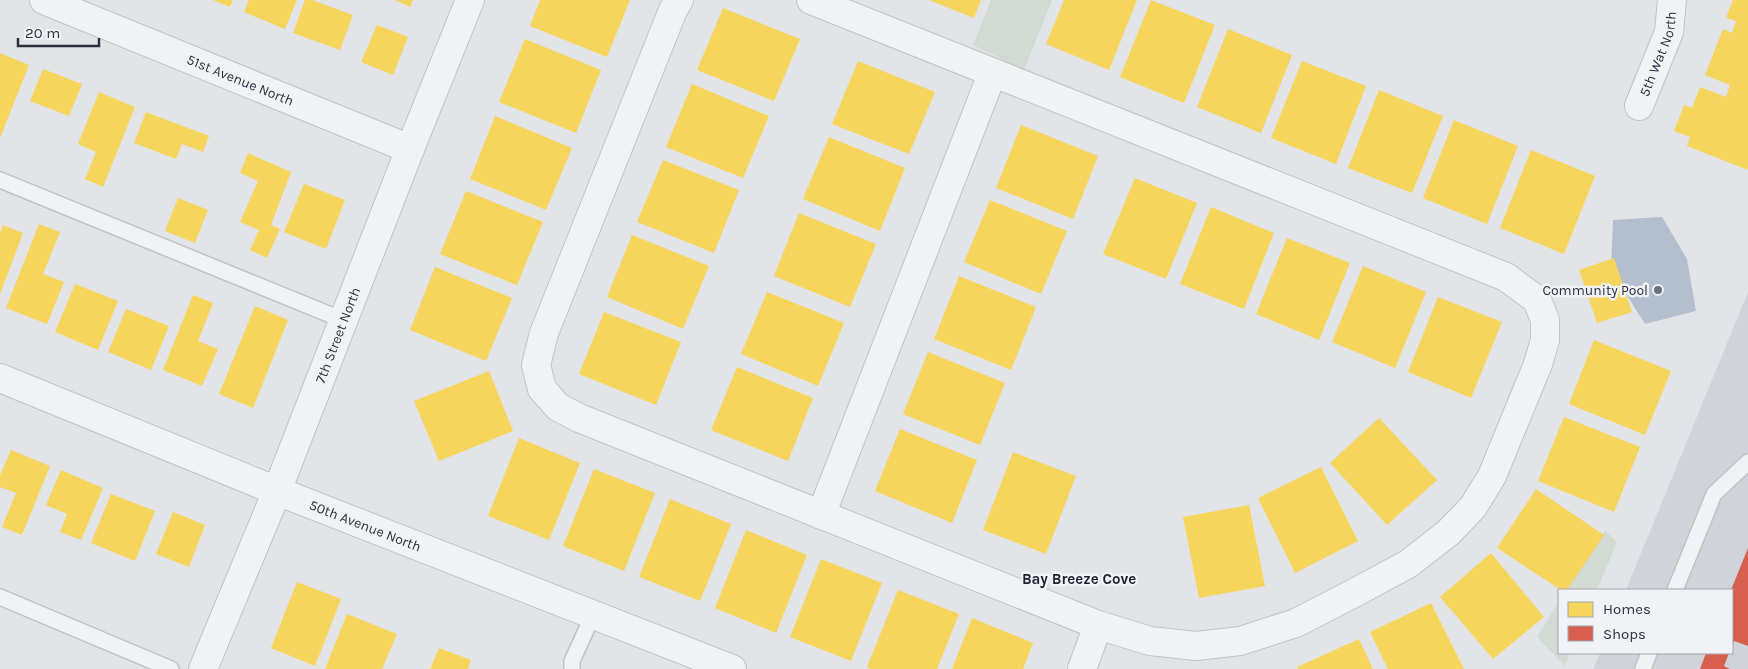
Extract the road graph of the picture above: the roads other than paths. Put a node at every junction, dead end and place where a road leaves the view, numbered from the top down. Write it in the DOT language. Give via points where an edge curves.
graph roads {
  1 [pos="44,0"];
  2 [pos="470,0"];
  3 [pos="679,0"];
  4 [pos="810,0"];
  5 [pos="1670,1"];
  6 [pos="992,74"];
  7 [pos="1639,106"];
  8 [pos="410,149"];
  9 [pos="0,180"];
  10 [pos="343,320"];
  11 [pos="0,378"];
  12 [pos="1748,462"];
  13 [pos="277,491"];
  14 [pos="821,515"];
  15 [pos="1675,589"];
  16 [pos="0,597"];
  17 [pos="592,615"];
  18 [pos="1098,625"];
  19 [pos="1649,654"];
  20 [pos="171,669"];
  21 [pos="203,669"];
  22 [pos="572,669"];
  23 [pos="732,669"];
  24 [pos="1082,669"];
  25 [pos="1643,669"];
  1 -- 8 [label="street, 51st Avenue North"];
  2 -- 8 [label="street, 7th Street North"];
  3 -- 14 [label="street" via="544,333 536,365 542,388 558,407 579,418"];
  4 -- 6 [label="street"];
  5 -- 7 [label="street, 5th Wat North" via="1669,32"];
  6 -- 14 [label="street"];
  6 -- 18 [label="street" via="1506,277 1537,300 1546,320 1538,364 1492,476 1473,507 1448,533 1408,564 1296,623 1240,641 1196,646 1150,641"];
  8 -- 10 [label="street, 7th Street North"];
  9 -- 10 [label="lane"];
  10 -- 13 [label="street, 7th Street North"];
  11 -- 13 [label="street, 50th Avenue North"];
  12 -- 15 [label="lane" via="1714,494"];
  13 -- 17 [label="street, 50th Avenue North"];
  13 -- 21 [label="street, 7th Street North"];
  14 -- 18 [label="street"];
  16 -- 20 [label="lane"];
  17 -- 22 [label="lane" via="572,661"];
  17 -- 23 [label="street, 50th Avenue North"];
  18 -- 24 [label="street"];
  19 -- 25 [label="lane"];
}
